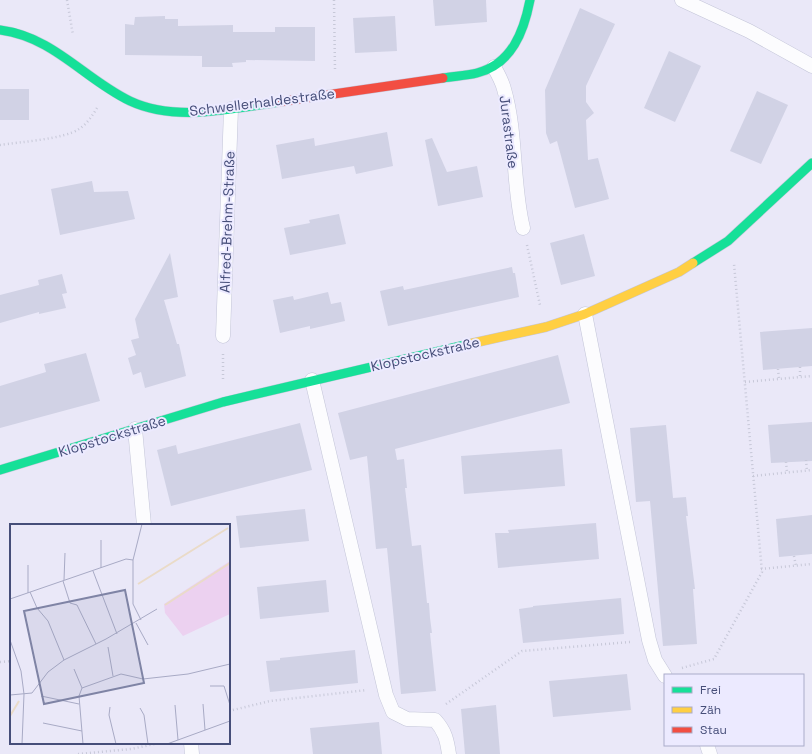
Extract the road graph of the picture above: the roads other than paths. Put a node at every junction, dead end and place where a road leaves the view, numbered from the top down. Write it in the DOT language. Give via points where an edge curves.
graph roads {
  1 [pos="530,0"];
  2 [pos="682,0"];
  3 [pos="0,30"];
  4 [pos="494,66"];
  5 [pos="812,66"];
  6 [pos="230,109"];
  7 [pos="812,163"];
  8 [pos="523,228"];
  9 [pos="585,314"];
  10 [pos="223,336"];
  11 [pos="312,380"];
  12 [pos="135,428"];
  13 [pos="0,470"];
  14 [pos="144,524"];
  15 [pos="664,674"];
  16 [pos="191,744"];
  17 [pos="192,754"];
  18 [pos="449,754"];
  1 -- 4 [label="street" via="516,44 506,58"];
  2 -- 5 [label="lane" via="749,31"];
  3 -- 6 [label="street, Schwellerhaldestraße" via="49,46 130,101 169,113"];
  4 -- 6 [label="street, Schwellerhaldestraße" via="478,73"];
  4 -- 8 [label="lane, Jurastraße" via="504,87 508,107 518,207"];
  6 -- 10 [label="lane, Alfred-Brehm-Straße"];
  7 -- 9 [label="street, Klopstockstraße" via="728,241 679,272"];
  9 -- 11 [label="street, Klopstockstraße" via="546,326"];
  9 -- 15 [label="lane" via="649,640 655,660"];
  11 -- 12 [label="street, Klopstockstraße" via="223,402"];
  11 -- 18 [label="lane" via="384,688 392,712 407,719 435,720 443,730"];
  12 -- 13 [label="street, Klopstockstraße"];
  12 -- 14 [label="lane"];
  16 -- 17 [label="lane"];
}
